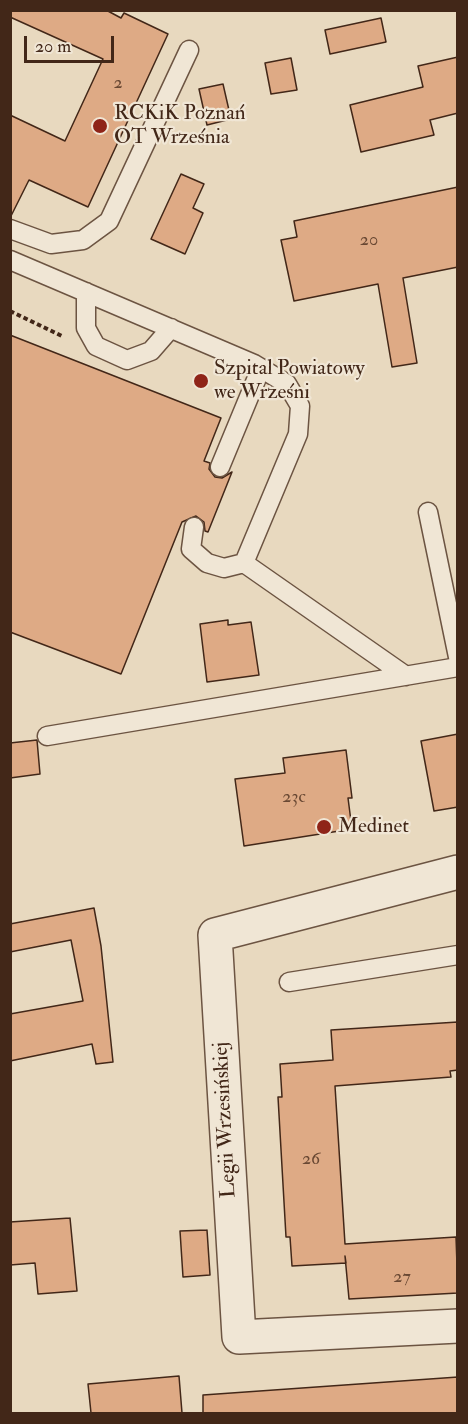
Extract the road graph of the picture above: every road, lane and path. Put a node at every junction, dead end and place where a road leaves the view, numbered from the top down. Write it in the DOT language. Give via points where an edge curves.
graph roads {
  1 [pos="189,50"];
  2 [pos="10,229"];
  3 [pos="10,260"];
  4 [pos="86,292"];
  5 [pos="10,311"];
  6 [pos="171,328"];
  7 [pos="68,339"];
  8 [pos="261,368"];
  9 [pos="220,467"];
  10 [pos="428,512"];
  11 [pos="194,527"];
  12 [pos="244,563"];
  13 [pos="458,657"];
  14 [pos="458,667"];
  15 [pos="406,676"];
  16 [pos="47,736"];
  17 [pos="458,872"];
  18 [pos="458,955"];
  19 [pos="289,981"];
  20 [pos="458,1326"];
  1 -- 2 [label="lane" via="109,221 83,240 51,244"];
  3 -- 4 [label="lane"];
  4 -- 6 [label="lane"];
  4 -- 6 [label="lane" via="86,328 96,346 127,360 151,351"];
  5 -- 7 [label="path"];
  6 -- 8 [label="lane"];
  8 -- 9 [label="lane"];
  8 -- 12 [label="lane" via="287,384 300,406 298,434"];
  10 -- 13 [label="lane"];
  11 -- 12 [label="lane" via="191,549 207,563 224,568"];
  12 -- 15 [label="lane"];
  14 -- 15 [label="lane"];
  15 -- 16 [label="lane"];
  17 -- 20 [label="street, Legii Wrzesińskiej" via="215,935 239,1337"];
  18 -- 19 [label="lane"];
}
